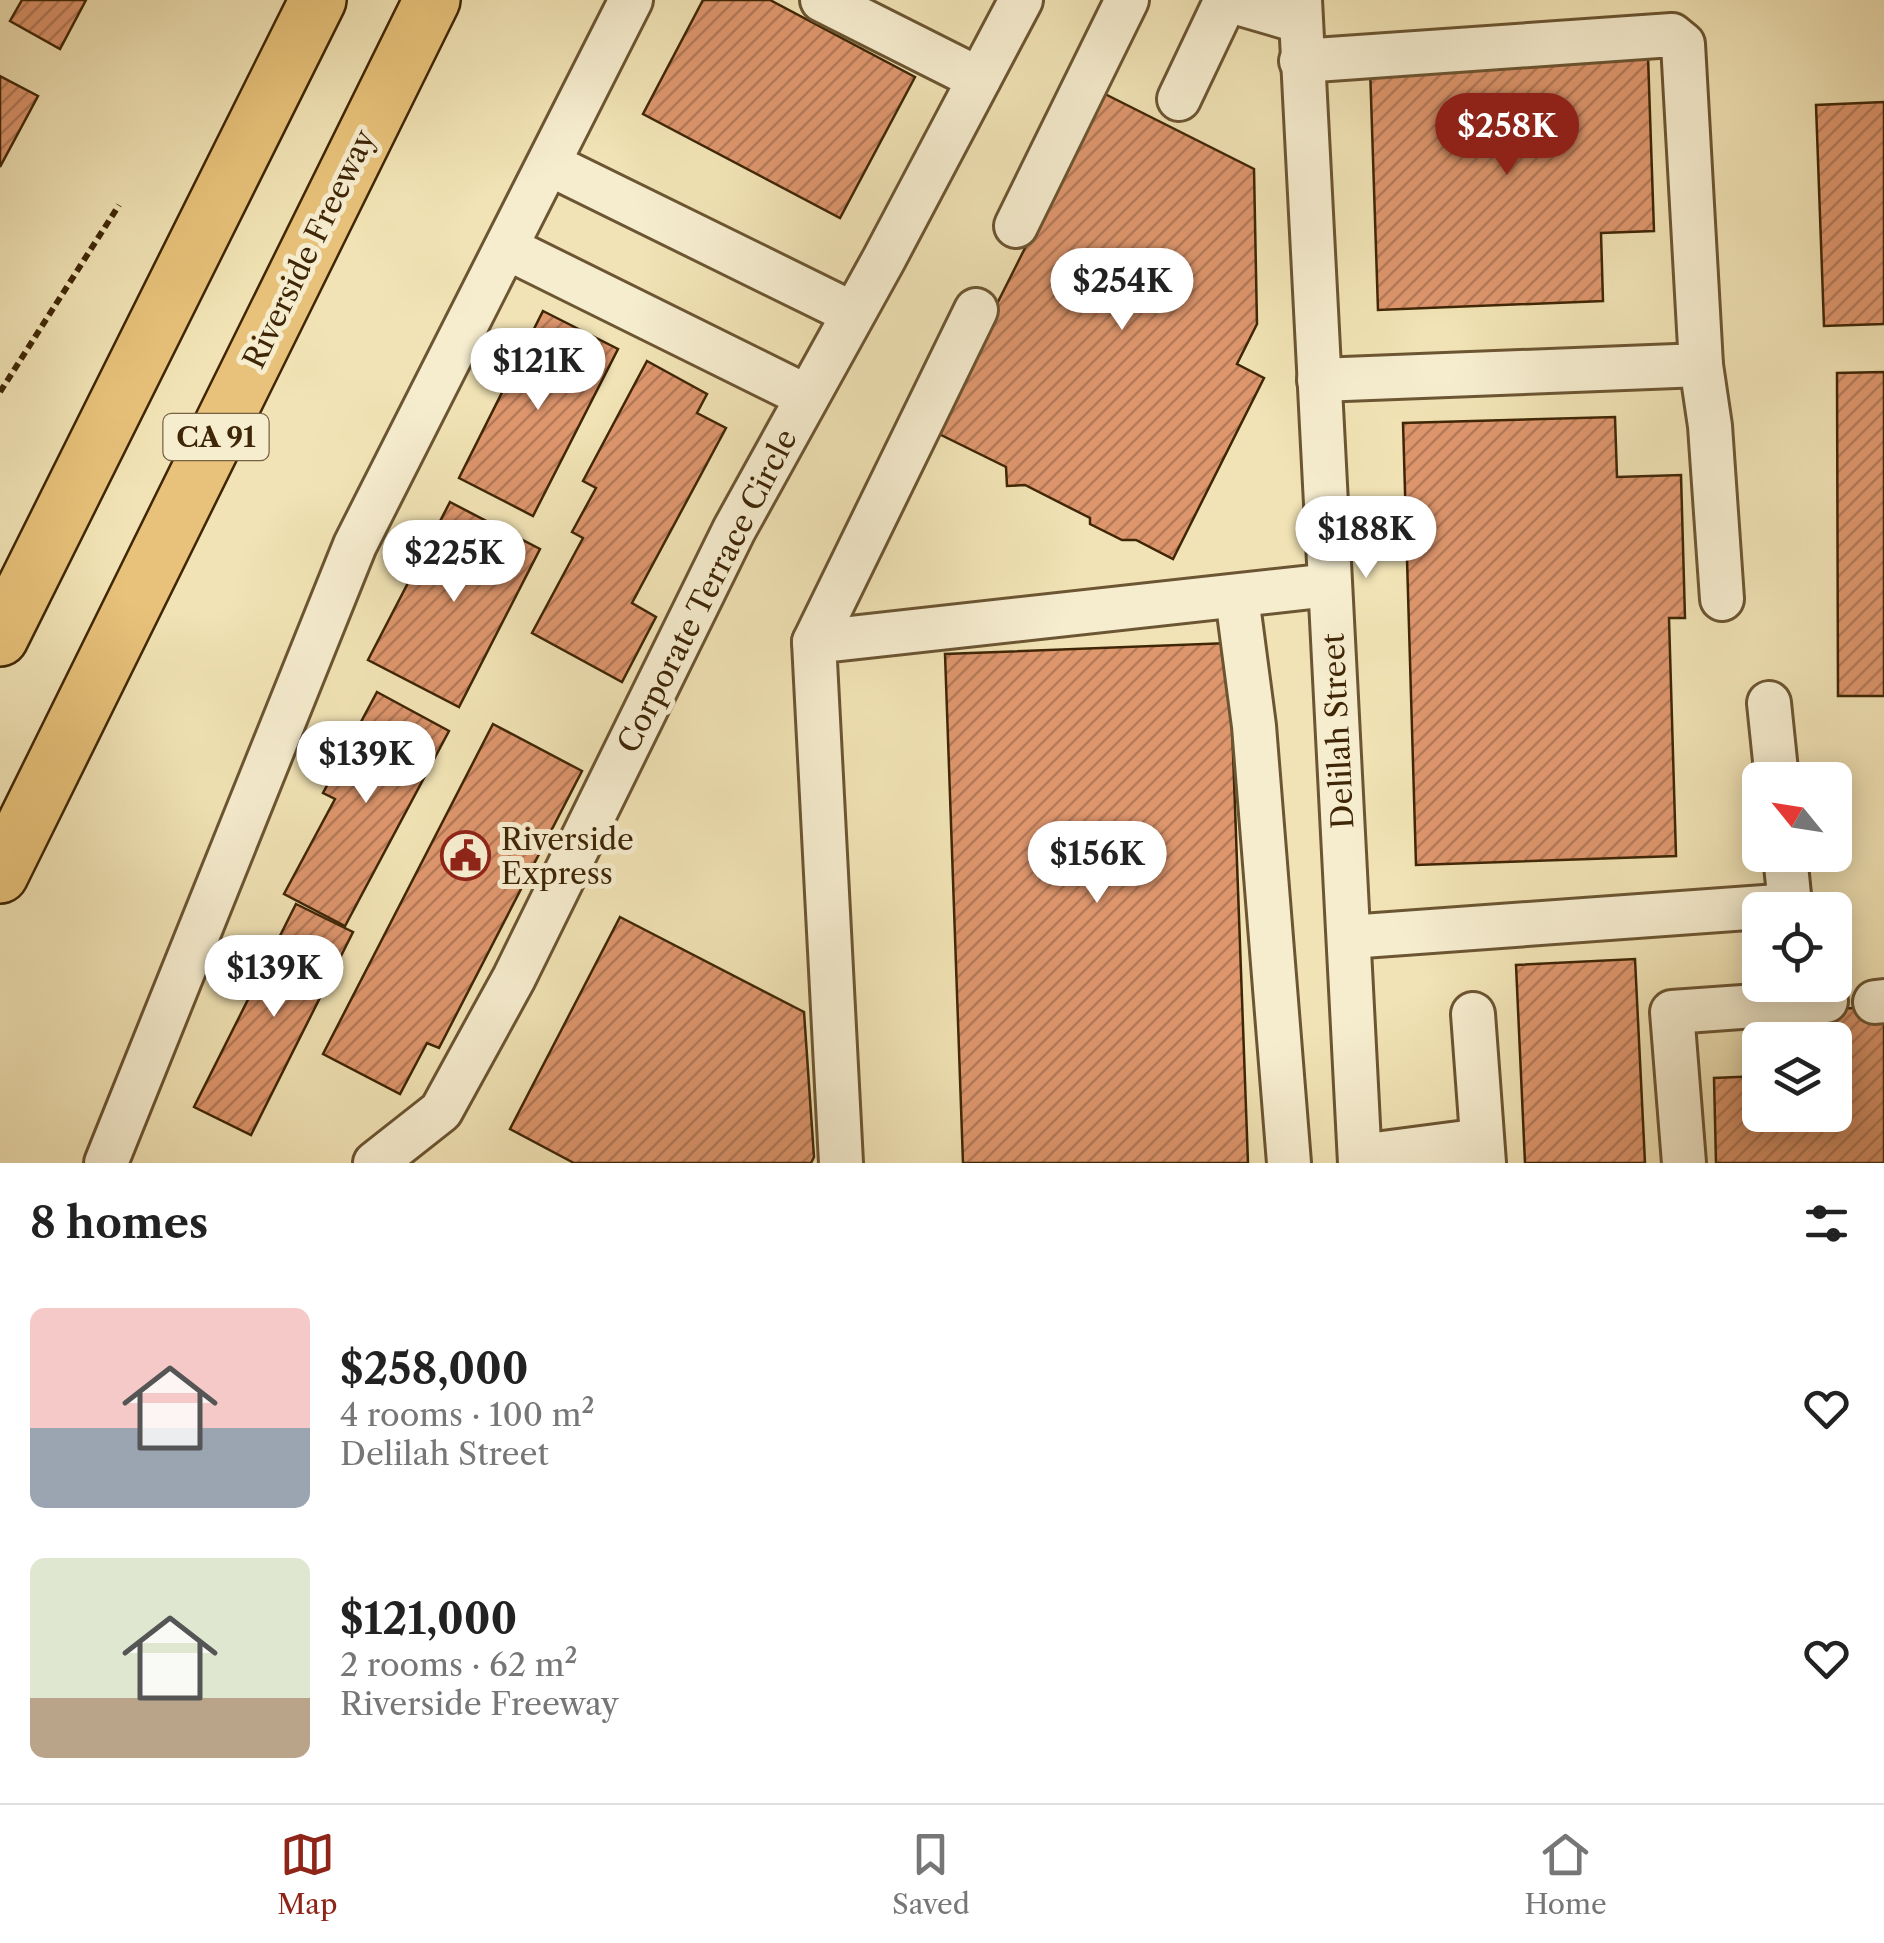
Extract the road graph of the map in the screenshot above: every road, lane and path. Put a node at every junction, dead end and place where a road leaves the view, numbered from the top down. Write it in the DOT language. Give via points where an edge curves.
graph roads {
  1 [pos="318,0"];
  2 [pos="432,0"];
  3 [pos="631,0"];
  4 [pos="822,0"];
  5 [pos="1021,0"];
  6 [pos="1127,0"];
  7 [pos="1226,0"];
  8 [pos="1300,27"];
  9 [pos="979,79"];
  10 [pos="1180,100"];
  11 [pos="549,164"];
  12 [pos="119,206"];
  13 [pos="1016,226"];
  14 [pos="507,248"];
  15 [pos="976,310"];
  16 [pos="852,313"];
  17 [pos="1701,366"];
  18 [pos="1319,380"];
  19 [pos="0,392"];
  20 [pos="806,396"];
  21 [pos="1330,585"];
  22 [pos="1237,597"];
  23 [pos="1722,600"];
  24 [pos="0,638"];
  25 [pos="814,642"];
  26 [pos="1769,703"];
  27 [pos="1775,762"];
  28 [pos="1787,872"];
  29 [pos="0,874"];
  30 [pos="1348,937"];
  31 [pos="1812,1002"];
  32 [pos="1473,1014"];
  33 [pos="1483,1152"];
  34 [pos="1360,1159"];
  35 [pos="118,1160"];
  36 [pos="375,1163"];
  37 [pos="842,1163"];
  38 [pos="1289,1163"];
  39 [pos="1684,1163"];
  1 -- 24 [label="highway"];
  2 -- 29 [label="highway, Riverside Freeway / CA 91"];
  3 -- 11 [label="street"];
  4 -- 9 [label="street"];
  5 -- 9 [label="street, Corporate Terrace Circle"];
  6 -- 13 [label="street"];
  7 -- 8 [label="street"];
  7 -- 10 [label="street"];
  8 -- 17 [label="street" via="1672,35 1683,44"];
  8 -- 18 [label="street, Delilah Street"];
  9 -- 16 [label="street, Corporate Terrace Circle"];
  11 -- 14 [label="street"];
  11 -- 16 [label="street"];
  12 -- 19 [label="path"];
  14 -- 20 [label="street"];
  14 -- 35 [label="street" via="355,545"];
  15 -- 25 [label="street"];
  16 -- 20 [label="street, Corporate Terrace Circle"];
  17 -- 18 [label="street"];
  17 -- 23 [label="street"];
  18 -- 21 [label="street, Delilah Street"];
  20 -- 36 [label="street, Corporate Terrace Circle" via="441,1111"];
  21 -- 22 [label="street"];
  21 -- 30 [label="street, Delilah Street"];
  22 -- 25 [label="street"];
  22 -- 38 [label="street" via="1254,726"];
  25 -- 37 [label="street"];
  26 -- 27 [label="street"];
  28 -- 30 [label="street" via="1790,904"];
  30 -- 34 [label="street, Delilah Street"];
  31 -- 39 [label="street" via="1672,1012"];
  32 -- 33 [label="street"];
  33 -- 34 [label="street"];
}
